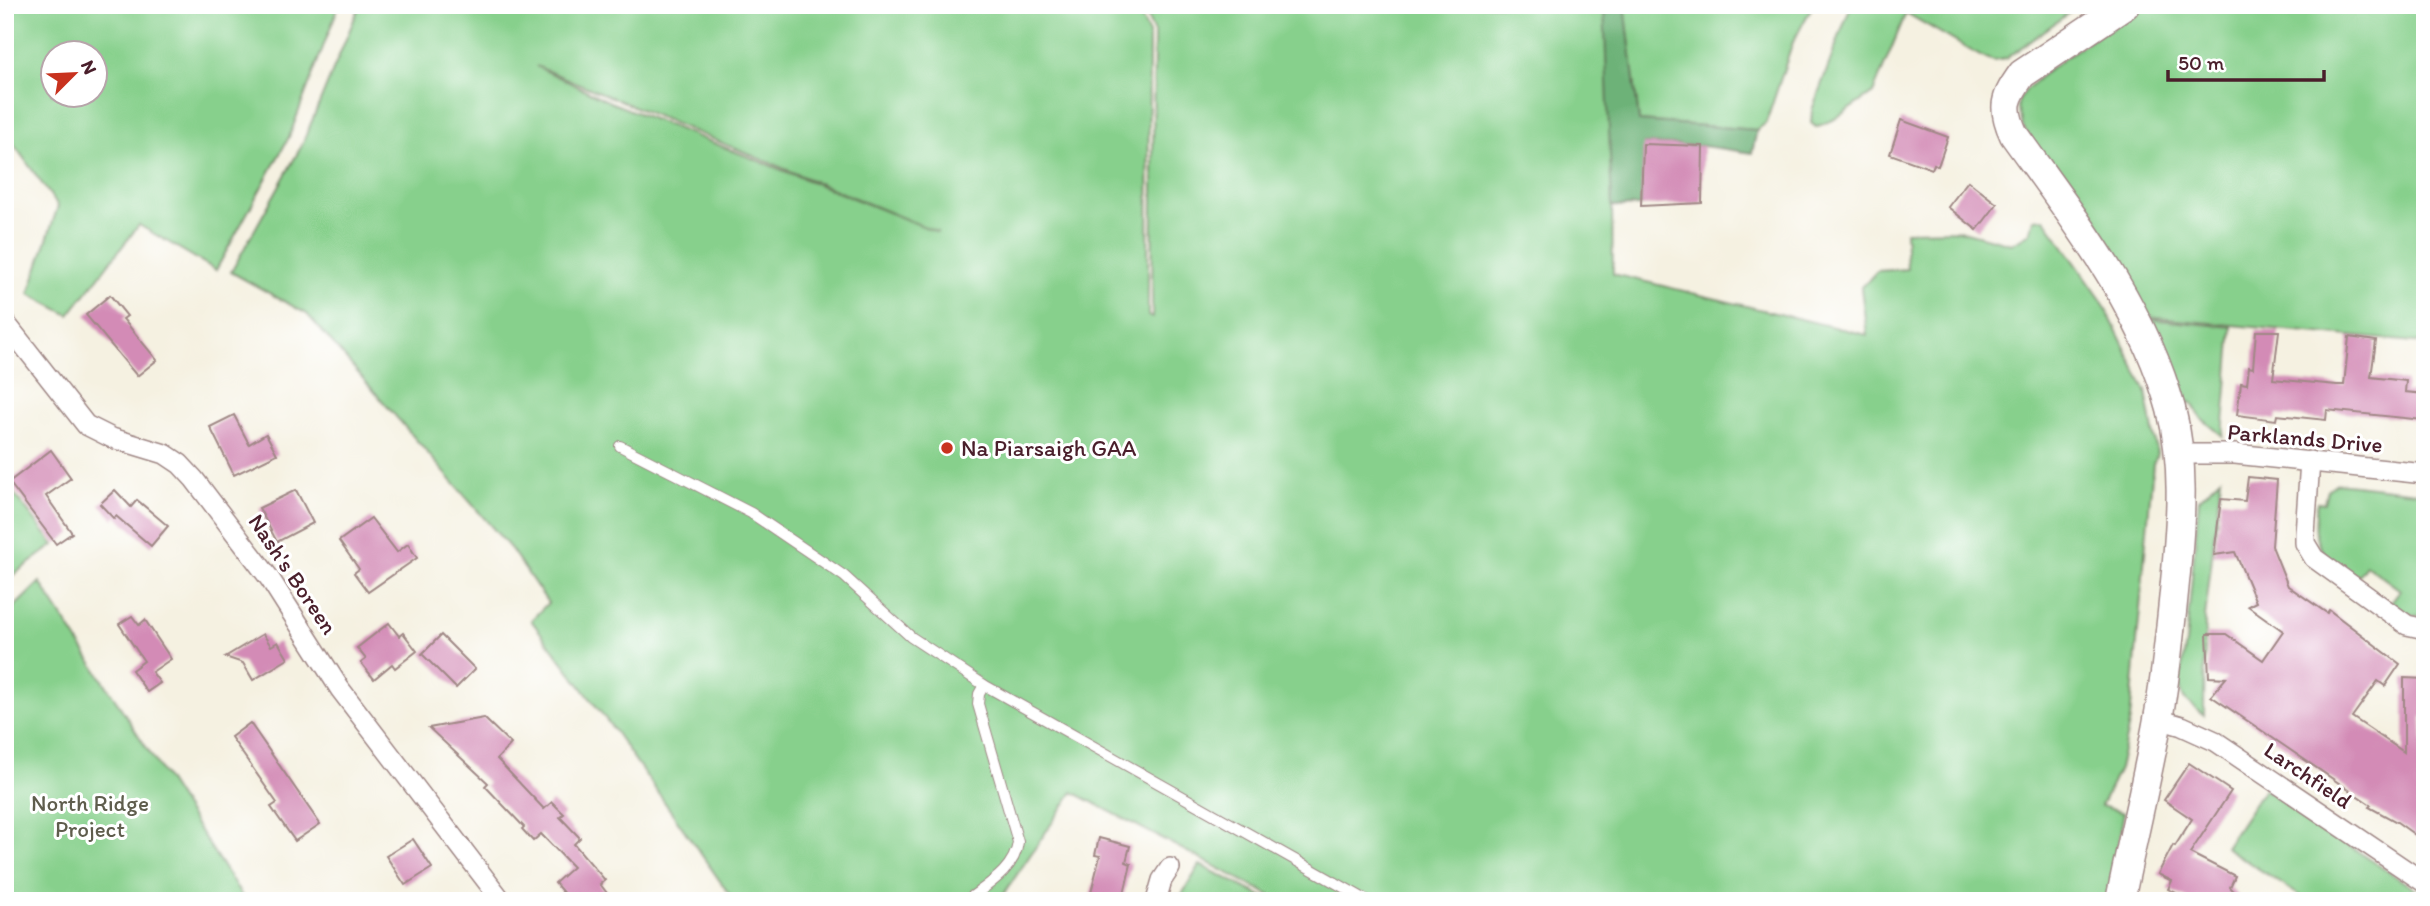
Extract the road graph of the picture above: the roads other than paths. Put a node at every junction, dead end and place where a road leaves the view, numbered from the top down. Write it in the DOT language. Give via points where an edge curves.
graph roads {
  1 [pos="2125,5"];
  2 [pos="5,322"];
  3 [pos="621,446"];
  4 [pos="2180,453"];
  5 [pos="2310,461"];
  6 [pos="2425,474"];
  7 [pos="2425,629"];
  8 [pos="984,685"];
  9 [pos="2158,719"];
  10 [pos="1170,868"];
  11 [pos="2425,883"];
  12 [pos="502,901"];
  13 [pos="966,901"];
  14 [pos="1156,901"];
  15 [pos="1368,901"];
  16 [pos="2120,901"];
  1 -- 4 [label="street" via="2022,74 2010,91 2007,119 2124,298 2161,381"];
  2 -- 12 [label="street, Nash's Boreen" via="86,425 165,454 194,479 270,579 340,689"];
  3 -- 8 [label="lane" via="751,513 844,576 911,637"];
  4 -- 5 [label="street, Parklands Drive"];
  4 -- 9 [label="street" via="2180,527"];
  5 -- 6 [label="street, Parklands Drive"];
  5 -- 7 [label="street" via="2305,534 2309,552 2407,625"];
  8 -- 13 [label="lane" via="978,704 1018,842 1008,868"];
  8 -- 15 [label="lane"];
  9 -- 11 [label="street, Larchfield" via="2215,741"];
  9 -- 16 [label="street"];
  10 -- 14 [label="street"];
}
